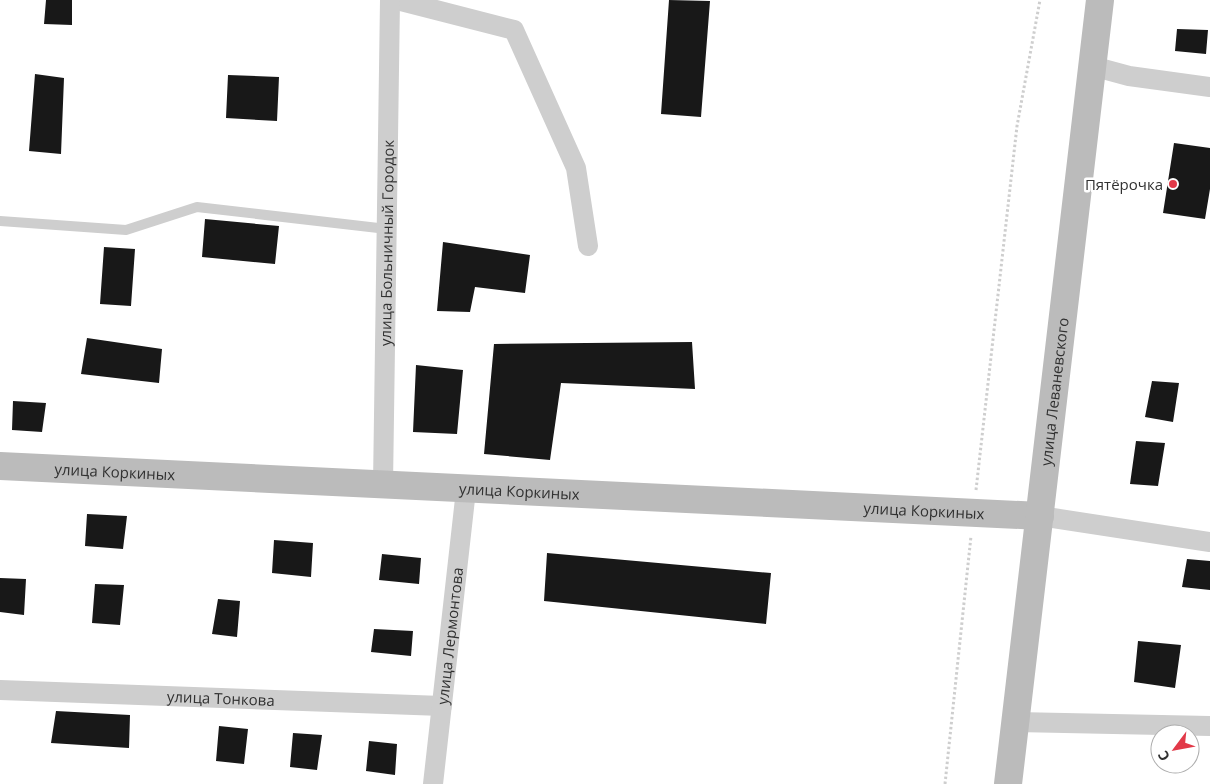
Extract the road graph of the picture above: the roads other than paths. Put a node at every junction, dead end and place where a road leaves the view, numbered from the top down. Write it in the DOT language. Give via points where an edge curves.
graph roads {
  1 [pos="390,0"];
  2 [pos="397,0"];
  3 [pos="1100,0"];
  4 [pos="1092,66"];
  5 [pos="1210,86"];
  6 [pos="0,222"];
  7 [pos="387,229"];
  8 [pos="588,246"];
  9 [pos="0,466"];
  10 [pos="384,485"];
  11 [pos="466,490"];
  12 [pos="1040,516"];
  13 [pos="1210,542"];
  14 [pos="0,690"];
  15 [pos="442,706"];
  16 [pos="1016,722"];
  17 [pos="1210,726"];
  18 [pos="433,784"];
  19 [pos="1008,784"];
  1 -- 7 [label="street, улица Больничный Городок"];
  2 -- 8 [label="street" via="514,30 576,168"];
  3 -- 4 [label="street, улица Леваневского"];
  4 -- 5 [label="street" via="1129,76"];
  4 -- 12 [label="street, улица Леваневского"];
  6 -- 7 [label="lane" via="126,230 197,207"];
  7 -- 10 [label="street, улица Больничный Городок"];
  9 -- 10 [label="street, улица Коркиных"];
  10 -- 11 [label="street, улица Коркиных"];
  11 -- 12 [label="street, улица Коркиных"];
  11 -- 15 [label="street, улица Лермонтова"];
  12 -- 13 [label="street"];
  12 -- 16 [label="street, улица Леваневского"];
  14 -- 15 [label="street, улица Тонкова"];
  15 -- 18 [label="street, улица Лермонтова"];
  16 -- 17 [label="street"];
  16 -- 19 [label="street, улица Леваневского"];
}
